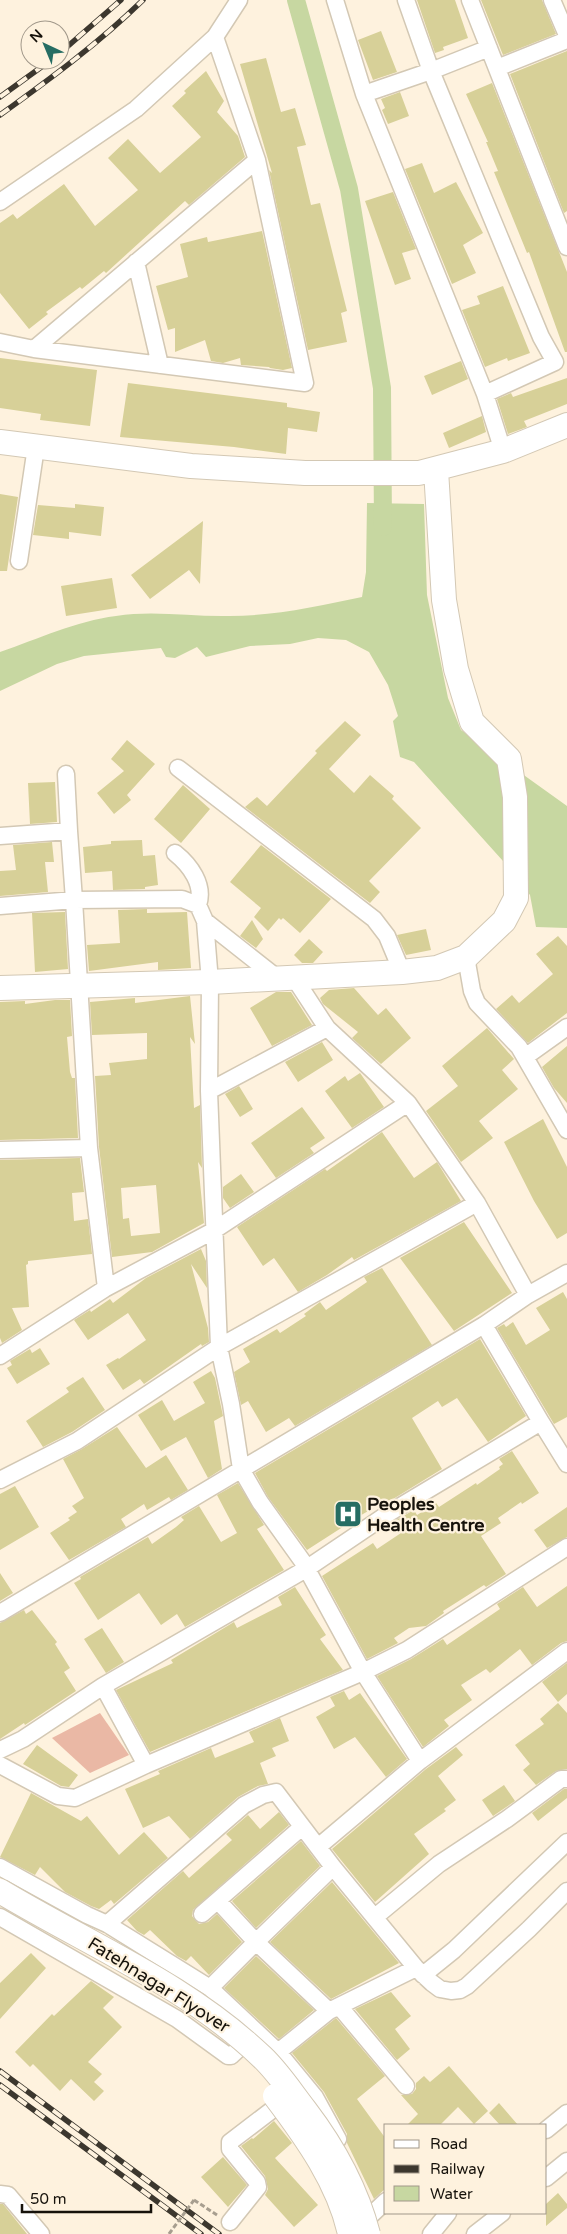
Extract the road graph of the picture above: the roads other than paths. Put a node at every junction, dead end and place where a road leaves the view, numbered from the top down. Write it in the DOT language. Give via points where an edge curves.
graph roads {
  1 [pos="239,0"];
  2 [pos="335,0"];
  3 [pos="406,0"];
  4 [pos="470,0"];
  5 [pos="552,0"];
  6 [pos="567,35"];
  7 [pos="215,38"];
  8 [pos="567,40"];
  9 [pos="489,48"];
  10 [pos="497,68"];
  11 [pos="431,71"];
  12 [pos="364,94"];
  13 [pos="257,160"];
  14 [pos="0,202"];
  15 [pos="567,247"];
  16 [pos="136,262"];
  17 [pos="0,342"];
  18 [pos="34,349"];
  19 [pos="561,361"];
  20 [pos="160,364"];
  21 [pos="485,394"];
  22 [pos="567,425"];
  23 [pos="0,442"];
  24 [pos="36,447"];
  25 [pos="503,451"];
  26 [pos="428,472"];
  27 [pos="19,561"];
  28 [pos="178,768"];
  29 [pos="66,774"];
  30 [pos="69,831"];
  31 [pos="0,836"];
  32 [pos="175,853"];
  33 [pos="74,900"];
  34 [pos="198,905"];
  35 [pos="0,906"];
  36 [pos="204,920"];
  37 [pos="466,957"];
  38 [pos="402,972"];
  39 [pos="285,977"];
  40 [pos="210,982"];
  41 [pos="79,986"];
  42 [pos="0,988"];
  43 [pos="567,1026"];
  44 [pos="327,1028"];
  45 [pos="525,1057"];
  46 [pos="209,1091"];
  47 [pos="408,1103"];
  48 [pos="566,1124"];
  49 [pos="90,1148"];
  50 [pos="0,1150"];
  51 [pos="477,1203"];
  52 [pos="213,1232"];
  53 [pos="567,1273"];
  54 [pos="106,1288"];
  55 [pos="528,1294"];
  56 [pos="484,1325"];
  57 [pos="219,1348"];
  58 [pos="0,1356"];
  59 [pos="541,1422"];
  60 [pos="567,1464"];
  61 [pos="241,1469"];
  62 [pos="0,1480"];
  63 [pos="567,1547"];
  64 [pos="306,1569"];
  65 [pos="0,1613"];
  66 [pos="567,1650"];
  67 [pos="363,1672"];
  68 [pos="103,1686"];
  69 [pos="0,1750"];
  70 [pos="420,1762"];
  71 [pos="0,1765"];
  72 [pos="146,1765"];
  73 [pos="567,1779"];
  74 [pos="302,1827"];
  75 [pos="567,1842"];
  76 [pos="318,1847"];
  77 [pos="0,1867"];
  78 [pos="333,1867"];
  79 [pos="0,1891"];
  80 [pos="567,1891"];
  81 [pos="218,1901"];
  82 [pos="0,1904"];
  83 [pos="202,1914"];
  84 [pos="0,1917"];
  85 [pos="375,1917"];
  86 [pos="107,1924"];
  87 [pos="256,1942"];
  88 [pos="420,1972"];
  89 [pos="210,1988"];
  90 [pos="334,2008"];
  91 [pos="257,2030"];
  92 [pos="278,2052"];
  93 [pos="304,2085"];
  94 [pos="406,2086"];
  95 [pos="567,2113"];
  96 [pos="547,2129"];
  97 [pos="567,2160"];
  98 [pos="547,2177"];
  99 [pos="0,2194"];
  100 [pos="384,2204"];
  101 [pos="447,2214"];
  102 [pos="501,2214"];
  103 [pos="226,2220"];
  104 [pos="369,2225"];
  105 [pos="41,2234"];
  106 [pos="350,2234"];
  107 [pos="375,2234"];
  108 [pos="431,2234"];
  109 [pos="475,2234"];
  1 -- 7 [label="street"];
  2 -- 12 [label="street"];
  3 -- 11 [label="street"];
  4 -- 9 [label="street"];
  5 -- 6 [label="street"];
  7 -- 13 [label="street"];
  7 -- 14 [label="street" via="136,109"];
  8 -- 10 [label="street"];
  9 -- 10 [label="street"];
  9 -- 11 [label="street"];
  10 -- 15 [label="street"];
  11 -- 12 [label="street"];
  11 -- 19 [label="street" via="542,337"];
  12 -- 21 [label="street"];
  13 -- 16 [label="street"];
  13 -- 20 [label="street" via="305,383"];
  16 -- 18 [label="street"];
  16 -- 20 [label="street"];
  17 -- 18 [label="street"];
  18 -- 20 [label="street"];
  19 -- 21 [label="street"];
  21 -- 25 [label="street"];
  22 -- 25 [label="main road"];
  23 -- 24 [label="main road"];
  24 -- 26 [label="main road" via="191,466 305,473"];
  24 -- 27 [label="street"];
  25 -- 26 [label="main road"];
  26 -- 37 [label="main road" via="456,669 472,722 510,759 515,797 516,898 504,921"];
  28 -- 38 [label="street" via="374,919 387,936"];
  29 -- 30 [label="street"];
  30 -- 31 [label="street"];
  30 -- 33 [label="street"];
  32 -- 34 [label="street" via="187,863 196,878 201,896"];
  33 -- 34 [label="street" via="182,899"];
  33 -- 35 [label="street"];
  33 -- 41 [label="street"];
  34 -- 36 [label="street"];
  36 -- 39 [label="street"];
  36 -- 40 [label="street"];
  37 -- 38 [label="main road" via="437,968"];
  37 -- 45 [label="street" via="477,1004"];
  38 -- 39 [label="main road"];
  39 -- 40 [label="main road"];
  39 -- 44 [label="street"];
  40 -- 41 [label="main road"];
  40 -- 46 [label="street"];
  41 -- 42 [label="main road"];
  41 -- 49 [label="street"];
  43 -- 45 [label="street"];
  44 -- 46 [label="street"];
  44 -- 47 [label="street"];
  45 -- 48 [label="street"];
  46 -- 52 [label="street"];
  47 -- 51 [label="street"];
  47 -- 52 [label="street"];
  49 -- 50 [label="street"];
  49 -- 54 [label="street"];
  51 -- 55 [label="street"];
  51 -- 57 [label="street"];
  52 -- 54 [label="street"];
  52 -- 57 [label="street" via="218,1279"];
  53 -- 55 [label="street"];
  54 -- 58 [label="street"];
  55 -- 56 [label="street"];
  56 -- 59 [label="street"];
  56 -- 61 [label="street"];
  57 -- 61 [label="street"];
  57 -- 62 [label="street" via="77,1441"];
  59 -- 60 [label="street"];
  59 -- 64 [label="street" via="388,1513"];
  61 -- 64 [label="street"];
  61 -- 65 [label="street"];
  63 -- 67 [label="street" via="407,1650"];
  64 -- 67 [label="street"];
  64 -- 68 [label="street"];
  66 -- 70 [label="street"];
  67 -- 70 [label="street"];
  67 -- 72 [label="street"];
  68 -- 69 [label="street" via="23,1740"];
  68 -- 72 [label="street"];
  70 -- 76 [label="street"];
  71 -- 72 [label="street" via="58,1796 75,1798"];
  73 -- 85 [label="street" via="561,1779 438,1864"];
  74 -- 76 [label="street"];
  74 -- 81 [label="street"];
  74 -- 86 [label="street" via="276,1792 263,1795 244,1805"];
  75 -- 88 [label="street" via="454,1950"];
  76 -- 78 [label="street"];
  77 -- 86 [label="street"];
  78 -- 85 [label="street"];
  78 -- 87 [label="street"];
  79 -- 104 [label="main road, Fatehnagar Flyover, bridge" via="151,1976 229,2028 263,2058 330,2145"];
  80 -- 88 [label="street" via="460,1990 440,1989"];
  81 -- 83 [label="street"];
  81 -- 87 [label="street"];
  82 -- 106 [label="main road, Fatehnagar Flyover, bridge" via="168,2003 222,2041 262,2079 282,2105 326,2173 346,2216"];
  84 -- 91 [label="street" via="177,2019 228,2056"];
  85 -- 88 [label="street"];
  86 -- 89 [label="street"];
  87 -- 89 [label="street"];
  87 -- 90 [label="street"];
  88 -- 90 [label="street"];
  89 -- 91 [label="street"];
  90 -- 92 [label="street"];
  90 -- 94 [label="street"];
  91 -- 92 [label="street"];
  92 -- 93 [label="street"];
  93 -- 103 [label="street" via="230,2142 230,2149 258,2187"];
  93 -- 104 [label="street" via="315,2098 341,2146"];
  95 -- 96 [label="street"];
  97 -- 98 [label="street"];
  99 -- 105 [label="street" via="8,2195"];
  100 -- 104 [label="street"];
  101 -- 108 [label="street"];
  102 -- 109 [label="street"];
  104 -- 107 [label="street"];
}
